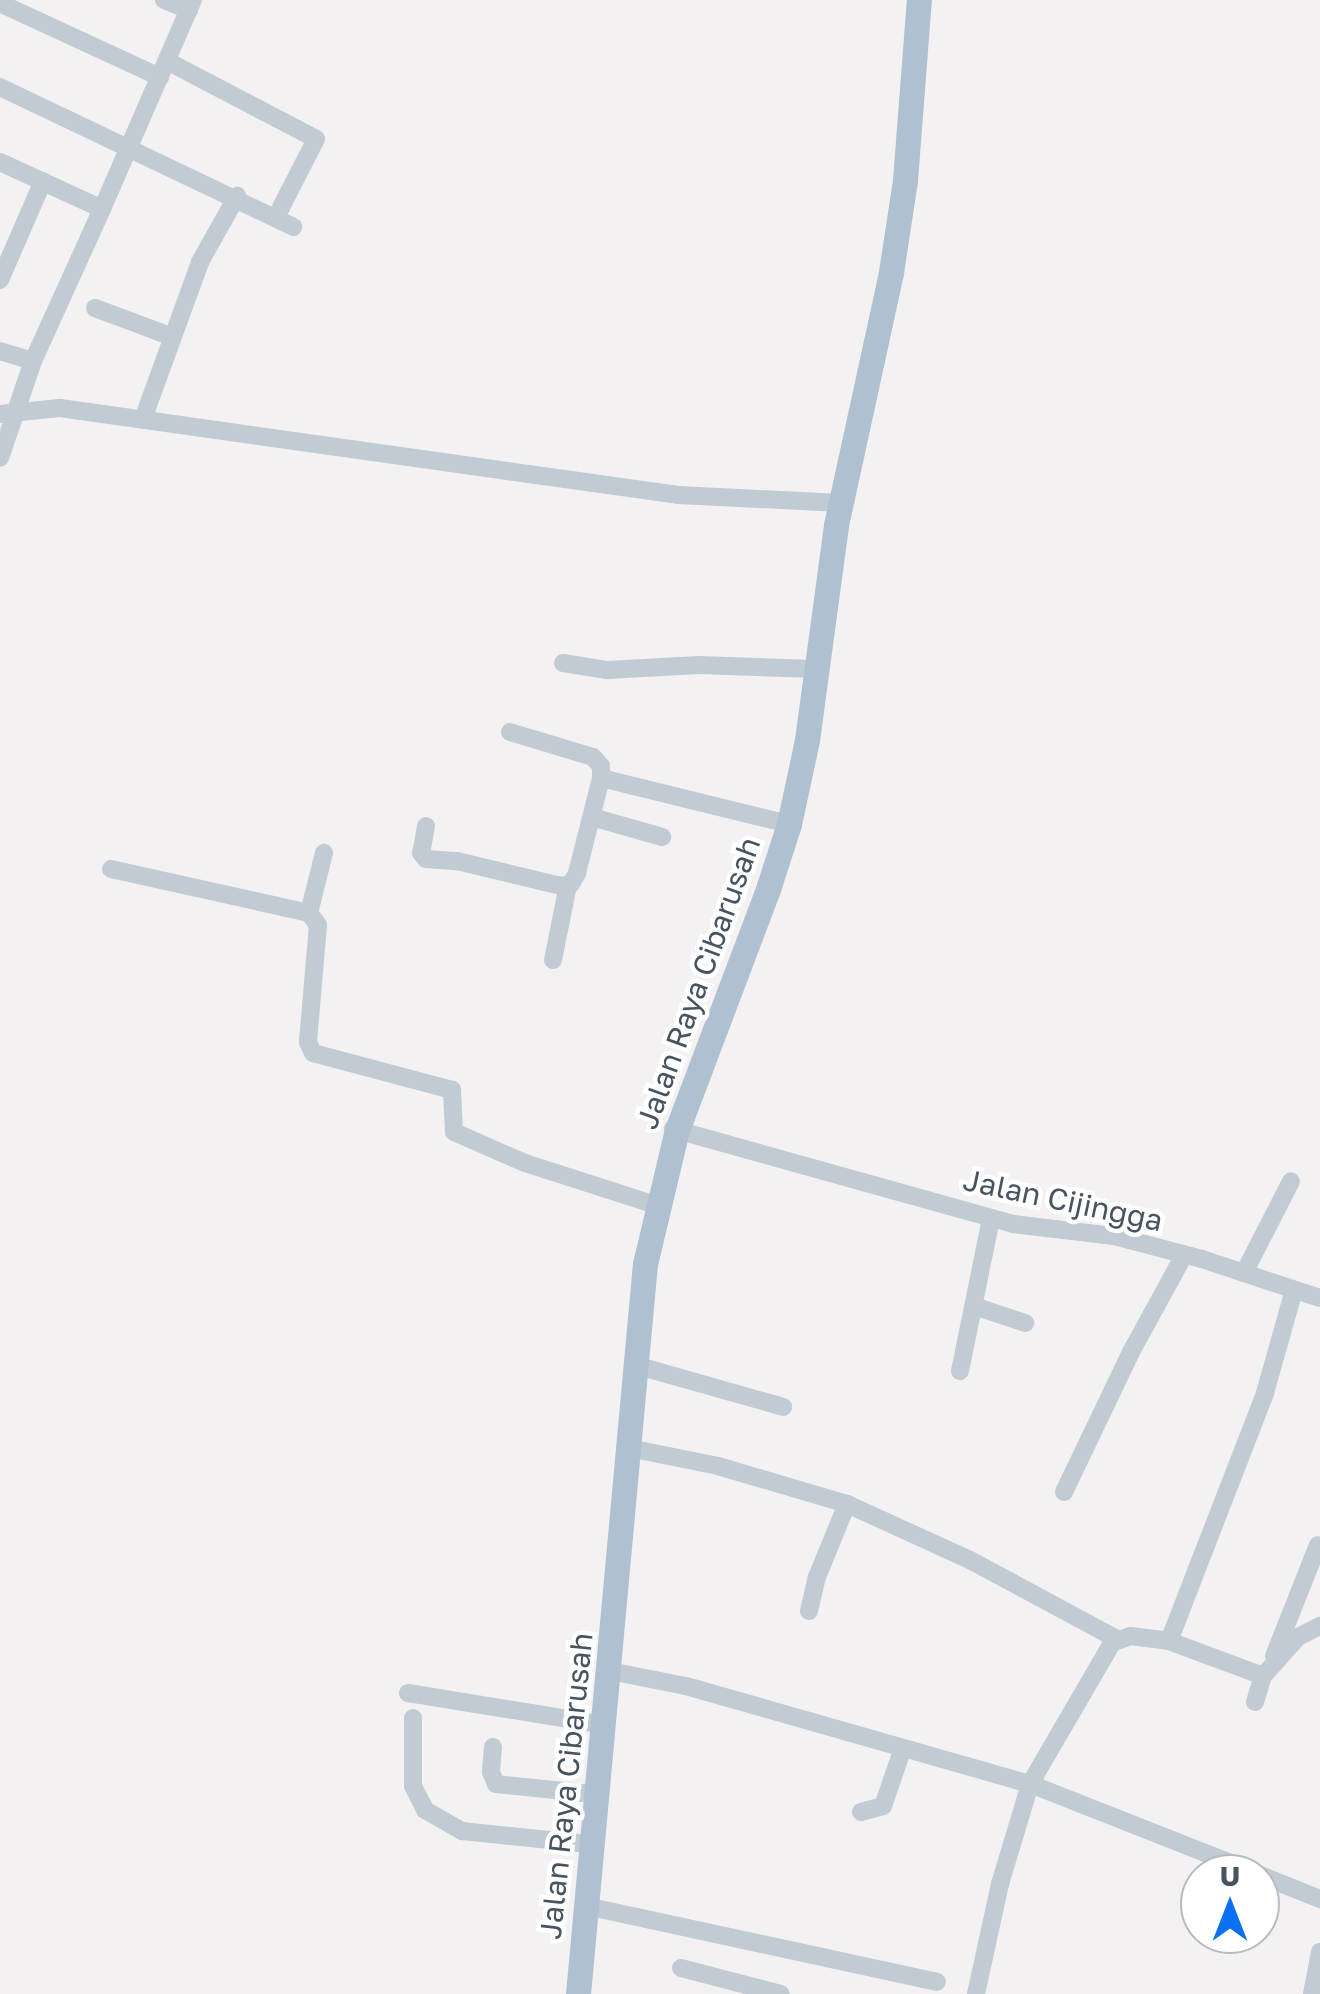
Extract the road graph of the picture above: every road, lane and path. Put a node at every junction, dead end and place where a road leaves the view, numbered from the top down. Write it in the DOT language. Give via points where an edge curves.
graph roads {
  1 [pos="164,0"];
  2 [pos="916,0"];
  3 [pos="191,5"];
  4 [pos="3,6"];
  5 [pos="164,69"];
  6 [pos="0,87"];
  7 [pos="132,147"];
  8 [pos="0,162"];
  9 [pos="43,181"];
  10 [pos="237,196"];
  11 [pos="102,209"];
  12 [pos="276,218"];
  13 [pos="293,227"];
  14 [pos="0,280"];
  15 [pos="95,308"];
  16 [pos="170,336"];
  17 [pos="0,351"];
  18 [pos="33,361"];
  19 [pos="143,419"];
  20 [pos="5,431"];
  21 [pos="836,514"];
  22 [pos="828,563"];
  23 [pos="563,663"];
  24 [pos="815,670"];
  25 [pos="510,732"];
  26 [pos="601,778"];
  27 [pos="592,818"];
  28 [pos="784,823"];
  29 [pos="426,826"];
  30 [pos="662,837"];
  31 [pos="324,853"];
  32 [pos="111,869"];
  33 [pos="568,885"];
  34 [pos="310,913"];
  35 [pos="553,960"];
  36 [pos="675,1130"];
  37 [pos="1291,1181"];
  38 [pos="653,1204"];
  39 [pos="991,1218"];
  40 [pos="1184,1255"];
  41 [pos="1244,1273"];
  42 [pos="1294,1290"];
  43 [pos="1320,1298"];
  44 [pos="974,1306"];
  45 [pos="1025,1322"];
  46 [pos="635,1364"];
  47 [pos="960,1371"];
  48 [pos="782,1406"];
  49 [pos="628,1448"];
  50 [pos="1064,1492"];
  51 [pos="847,1504"];
  52 [pos="1318,1545"];
  53 [pos="809,1611"];
  54 [pos="1320,1626"];
  55 [pos="1117,1639"];
  56 [pos="1169,1642"];
  57 [pos="610,1671"];
  58 [pos="1267,1671"];
  59 [pos="408,1694"];
  60 [pos="1255,1702"];
  61 [pos="413,1718"];
  62 [pos="600,1724"];
  63 [pos="493,1747"];
  64 [pos="903,1748"];
  65 [pos="1030,1784"];
  66 [pos="593,1794"];
  67 [pos="861,1812"];
  68 [pos="588,1844"];
  69 [pos="1208,1854"];
  70 [pos="1280,1881"];
  71 [pos="1318,1893"];
  72 [pos="586,1895"];
  73 [pos="1320,1952"];
  74 [pos="681,1968"];
  75 [pos="936,1982"];
  76 [pos="768,1992"];
  77 [pos="576,1994"];
  78 [pos="976,1994"];
  79 [pos="1312,1994"];
  1 -- 3 [label="street"];
  2 -- 21 [label="main road, Jalan Raya Cibarusah" via="890,241"];
  3 -- 5 [label="street"];
  4 -- 5 [label="street"];
  5 -- 7 [label="street"];
  5 -- 12 [label="street" via="316,139"];
  6 -- 7 [label="street"];
  7 -- 10 [label="street"];
  7 -- 11 [label="street"];
  8 -- 9 [label="street"];
  9 -- 11 [label="street"];
  9 -- 14 [label="street"];
  10 -- 12 [label="street"];
  10 -- 16 [label="street"];
  11 -- 18 [label="street"];
  12 -- 13 [label="street"];
  15 -- 16 [label="street"];
  16 -- 19 [label="street"];
  17 -- 18 [label="street"];
  18 -- 20 [label="street"];
  19 -- 20 [label="street" via="48,408"];
  19 -- 21 [label="street"];
  21 -- 22 [label="main road, Jalan Raya Cibarusah"];
  22 -- 24 [label="main road, Jalan Raya Cibarusah"];
  22 -- 36 [label="main road, Jalan Raya Cibarusah" via="820,670 789,824"];
  23 -- 24 [label="street" via="607,670"];
  24 -- 28 [label="main road, Jalan Raya Cibarusah"];
  25 -- 26 [label="street" via="594,757"];
  26 -- 27 [label="street"];
  26 -- 28 [label="street"];
  27 -- 30 [label="street"];
  27 -- 33 [label="street"];
  28 -- 36 [label="main road, Jalan Raya Cibarusah"];
  29 -- 33 [label="street" via="426,859"];
  31 -- 34 [label="street"];
  32 -- 34 [label="street"];
  33 -- 35 [label="street"];
  34 -- 38 [label="street" via="318,925 308,1042 313,1052 452,1090 454,1132"];
  36 -- 38 [label="main road, Jalan Raya Cibarusah"];
  36 -- 39 [label="street, Jalan Cijingga"];
  36 -- 46 [label="main road, Jalan Raya Cibarusah" via="645,1264"];
  37 -- 41 [label="street"];
  38 -- 62 [label="main road, Jalan Raya Cibarusah" via="635,1293"];
  39 -- 40 [label="street, Jalan Cijingga" via="1114,1236"];
  39 -- 44 [label="street"];
  40 -- 41 [label="street, Jalan Cijingga"];
  40 -- 50 [label="street"];
  41 -- 42 [label="street, Jalan Cijingga"];
  42 -- 43 [label="street, Jalan Cijingga"];
  42 -- 56 [label="street" via="1265,1393"];
  44 -- 45 [label="street"];
  44 -- 47 [label="street"];
  46 -- 48 [label="street"];
  46 -- 49 [label="main road, Jalan Raya Cibarusah"];
  49 -- 51 [label="street"];
  49 -- 57 [label="main road, Jalan Raya Cibarusah"];
  51 -- 53 [label="street"];
  51 -- 55 [label="street"];
  52 -- 58 [label="street"];
  54 -- 58 [label="street" via="1304,1632"];
  55 -- 56 [label="street"];
  55 -- 65 [label="street"];
  56 -- 58 [label="street"];
  57 -- 64 [label="street"];
  57 -- 72 [label="main road, Jalan Raya Cibarusah"];
  58 -- 60 [label="street"];
  59 -- 62 [label="street"];
  61 -- 68 [label="street" via="413,1786 424,1810 462,1831"];
  62 -- 66 [label="main road, Jalan Raya Cibarusah"];
  63 -- 66 [label="street" via="496,1784"];
  64 -- 65 [label="street"];
  64 -- 67 [label="street" via="883,1806"];
  65 -- 69 [label="street"];
  65 -- 78 [label="street"];
  66 -- 68 [label="main road, Jalan Raya Cibarusah"];
  68 -- 72 [label="main road, Jalan Raya Cibarusah"];
  70 -- 71 [label="street"];
  72 -- 75 [label="street"];
  72 -- 77 [label="main road, Jalan Raya Cibarusah"];
  73 -- 79 [label="street"];
  74 -- 76 [label="street"];
}
